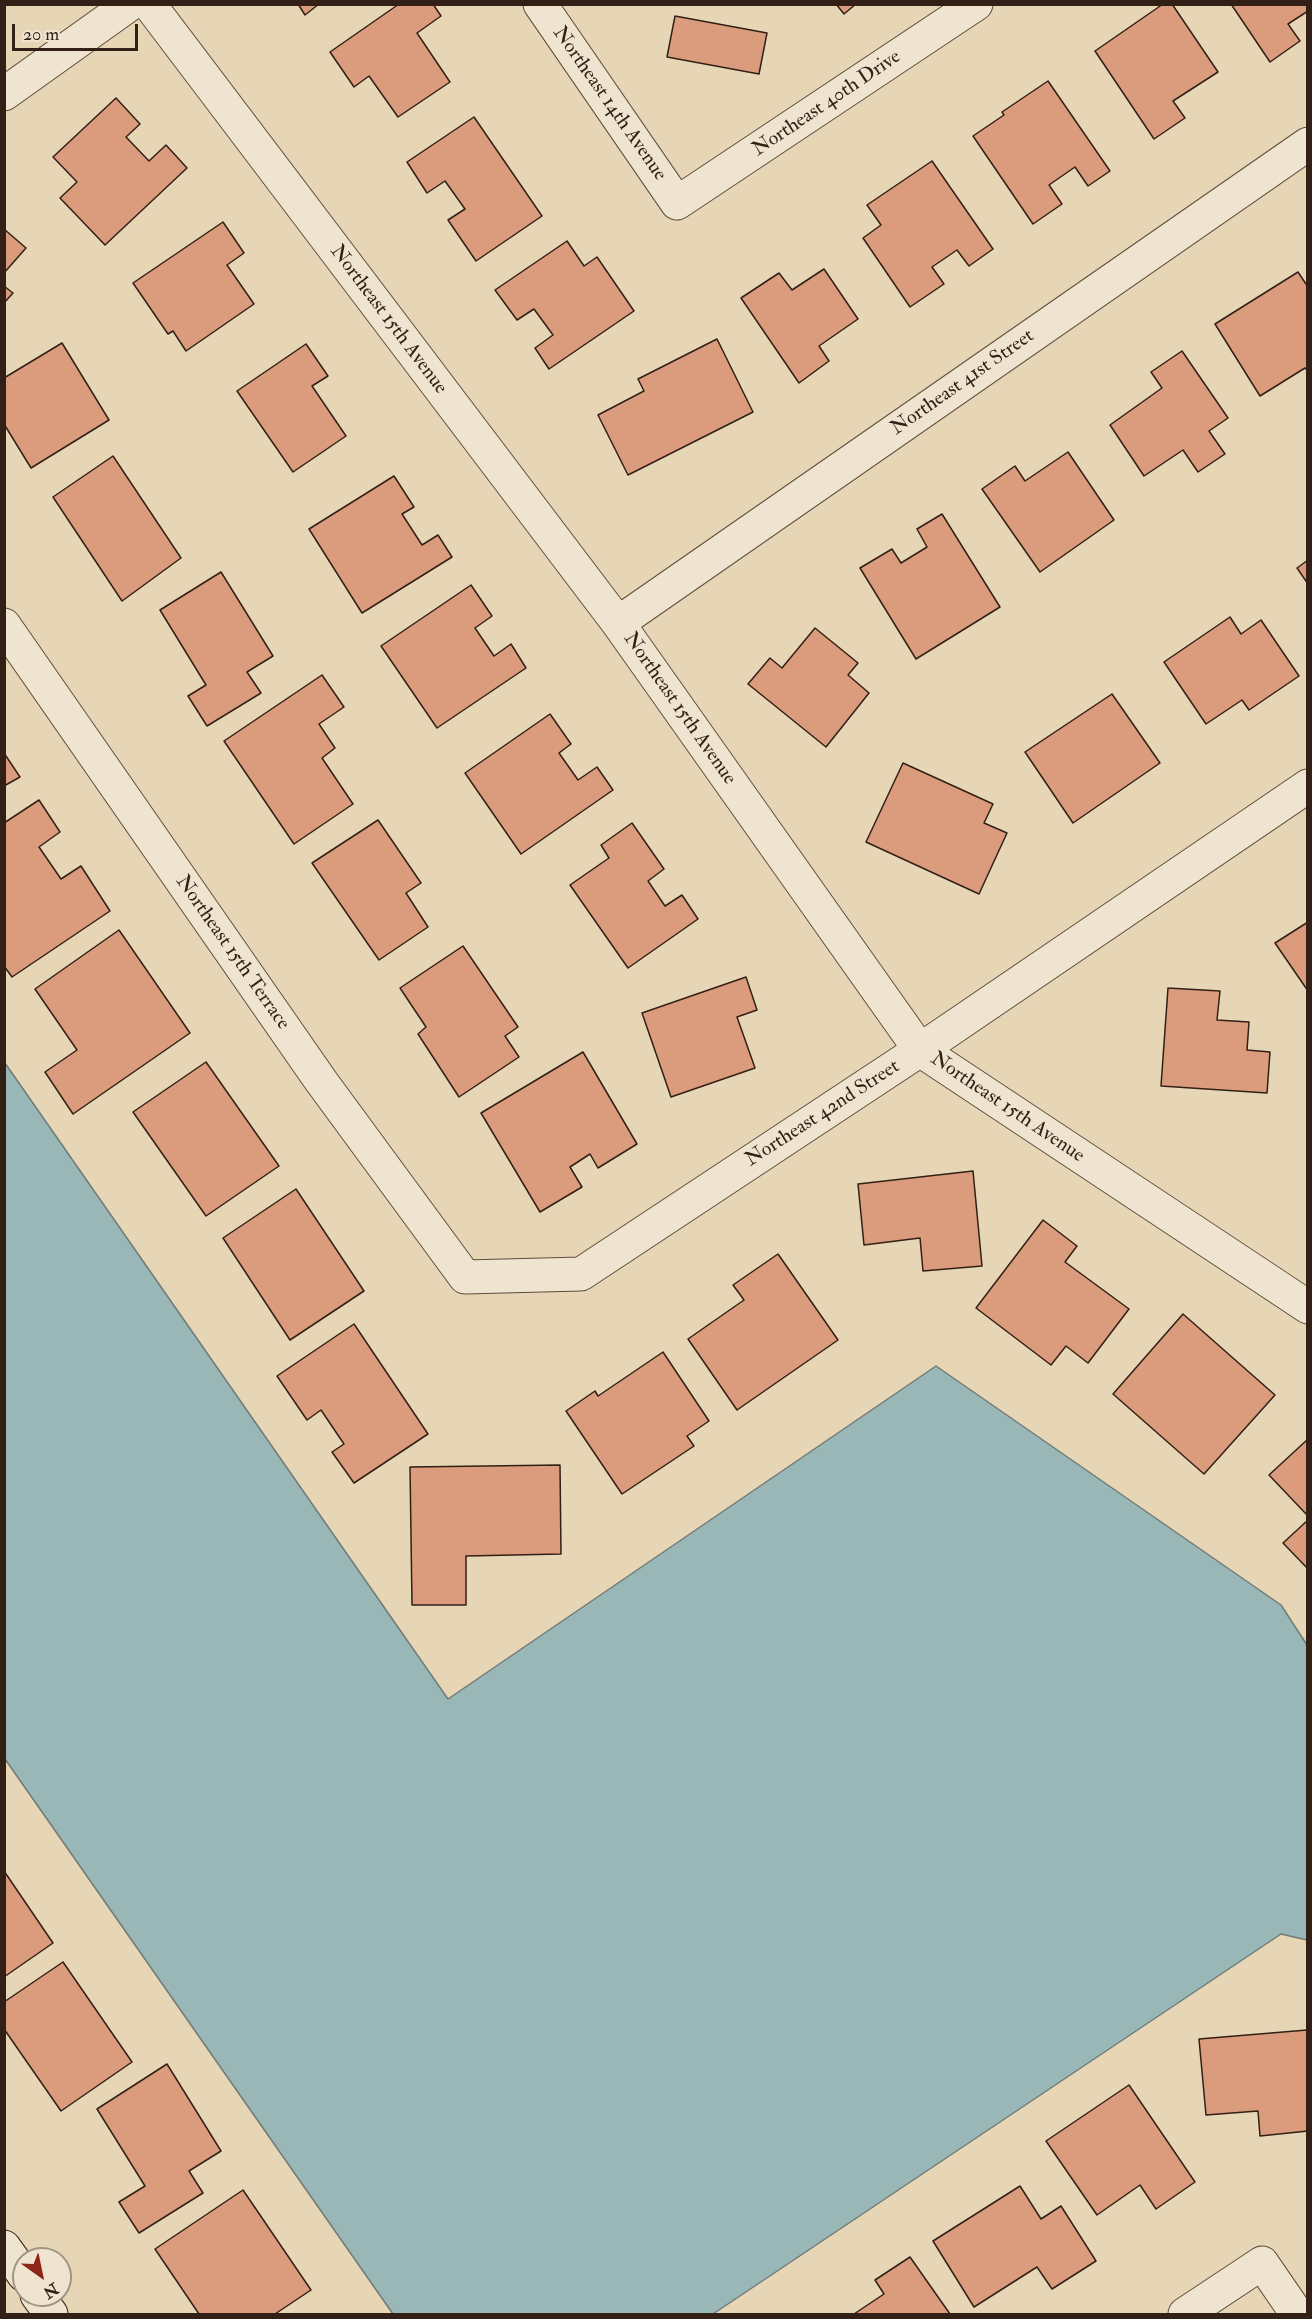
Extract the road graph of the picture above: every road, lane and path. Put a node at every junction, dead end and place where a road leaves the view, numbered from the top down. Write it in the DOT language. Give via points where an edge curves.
graph roads {
  1 [pos="130,4"];
  2 [pos="149,4"];
  3 [pos="540,4"];
  4 [pos="976,4"];
  5 [pos="4,94"];
  6 [pos="1308,144"];
  7 [pos="677,203"];
  8 [pos="618,623"];
  9 [pos="4,625"];
  10 [pos="1308,786"];
  11 [pos="920,1050"];
  12 [pos="465,1277"];
  13 [pos="1308,1307"];
  14 [pos="1185,2314"];
  15 [pos="1297,2314"];
  1 -- 5 [label="street"];
  2 -- 8 [label="street, Northeast 15th Avenue"];
  3 -- 7 [label="street, Northeast 14th Avenue"];
  4 -- 7 [label="street, Northeast 40th Drive"];
  6 -- 8 [label="street, Northeast 41st Street"];
  8 -- 11 [label="street, Northeast 15th Avenue"];
  9 -- 12 [label="street, Northeast 15th Terrace" via="321,1081"];
  10 -- 11 [label="street, Northeast 42nd Street"];
  11 -- 12 [label="street, Northeast 42nd Street" via="581,1274"];
  11 -- 13 [label="street, Northeast 15th Avenue"];
  14 -- 15 [label="street" via="1262,2263"];
}
